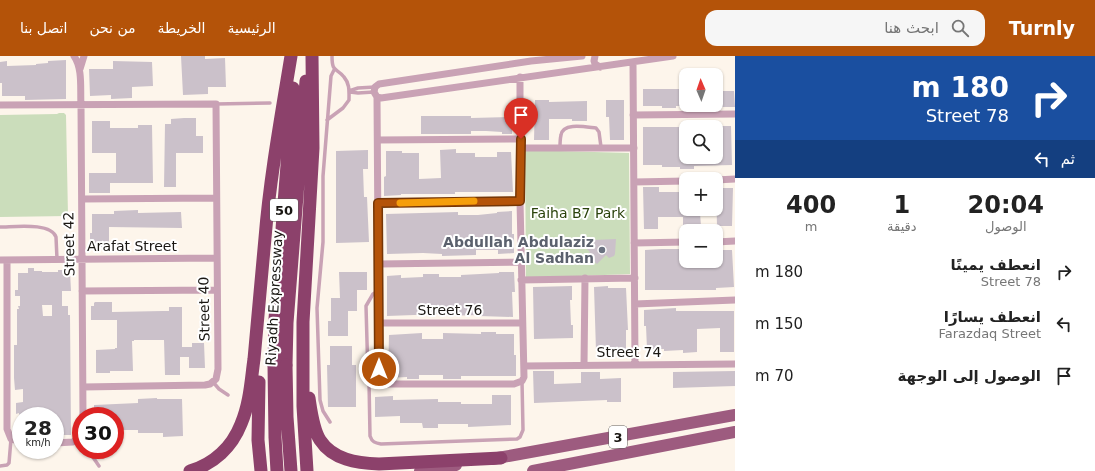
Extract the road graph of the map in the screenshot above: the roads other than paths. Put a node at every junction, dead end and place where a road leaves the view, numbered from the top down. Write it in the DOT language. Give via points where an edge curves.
graph roads {
  1 [pos="74,56"];
  2 [pos="84,56"];
  3 [pos="291,56"];
  4 [pos="296,56"];
  5 [pos="308,56"];
  6 [pos="312,56"];
  7 [pos="332,56"];
  8 [pos="516,56"];
  9 [pos="525,56"];
  10 [pos="580,56"];
  11 [pos="595,56"];
  12 [pos="673,56"];
  13 [pos="531,61"];
  14 [pos="633,62"];
  15 [pos="510,64"];
  16 [pos="600,67"];
  17 [pos="580,69"];
  18 [pos="334,70"];
  19 [pos="80,71"];
  20 [pos="520,77"];
  21 [pos="349,91"];
  22 [pos="375,92"];
  23 [pos="270,103"];
  24 [pos="216,104"];
  25 [pos="0,105"];
  26 [pos="81,105"];
  27 [pos="735,114"];
  28 [pos="633,115"];
  29 [pos="327,120"];
  30 [pos="521,139"];
  31 [pos="378,140"];
  32 [pos="521,148"];
  33 [pos="560,148"];
  34 [pos="634,148"];
  35 [pos="601,149"];
  36 [pos="735,179"];
  37 [pos="723,180"];
  38 [pos="679,181"];
  39 [pos="634,182"];
  40 [pos="216,198"];
  41 [pos="82,199"];
  42 [pos="520,201"];
  43 [pos="378,203"];
  44 [pos="0,227"];
  45 [pos="735,241"];
  46 [pos="679,242"];
  47 [pos="723,242"];
  48 [pos="634,243"];
  49 [pos="216,258"];
  50 [pos="57,259"];
  51 [pos="82,259"];
  52 [pos="3,260"];
  53 [pos="521,262"];
  54 [pos="379,264"];
  55 [pos="585,278"];
  56 [pos="635,278"];
  57 [pos="521,280"];
  58 [pos="216,290"];
  59 [pos="379,290"];
  60 [pos="82,291"];
  61 [pos="735,300"];
  62 [pos="635,304"];
  63 [pos="259,314"];
  64 [pos="379,323"];
  65 [pos="522,323"];
  66 [pos="3,334"];
  67 [pos="735,364"];
  68 [pos="280,365"];
  69 [pos="584,365"];
  70 [pos="635,365"];
  71 [pos="524,366"];
  72 [pos="303,371"];
  73 [pos="369,381"];
  74 [pos="522,381"];
  75 [pos="213,382"];
  76 [pos="379,384"];
  77 [pos="83,387"];
  78 [pos="228,395"];
  79 [pos="3,402"];
  80 [pos="83,407"];
  81 [pos="735,415"];
  82 [pos="330,422"];
  83 [pos="735,432"];
  84 [pos="304,437"];
  85 [pos="11,439"];
  86 [pos="258,440"];
  87 [pos="501,458"];
  88 [pos="94,459"];
  89 [pos="0,466"];
  90 [pos="99,466"];
  91 [pos="190,471"];
  92 [pos="261,471"];
  93 [pos="277,471"];
  94 [pos="291,471"];
  95 [pos="307,471"];
  96 [pos="420,471"];
  97 [pos="533,471"];
  1 -- 19 [label="street, Street 42"];
  2 -- 19 [label="street, Street 42"];
  3 -- 63 [label="highway" via="275,152"];
  4 -- 68 [label="highway, Riyadh Expressway / 50" via="275,319"];
  5 -- 68 [label="highway, Riyadh Expressway / 50" via="287,323"];
  6 -- 72 [label="highway" via="313,148 303,322"];
  7 -- 18 [label="lane"];
  8 -- 15 [label="street"];
  9 -- 13 [label="street"];
  10 -- 13 [label="street"];
  10 -- 17 [label="street" via="584,65"];
  11 -- 16 [label="street" via="595,64"];
  12 -- 14 [label="street"];
  13 -- 15 [label="street"];
  14 -- 16 [label="street"];
  14 -- 28 [label="street"];
  15 -- 22 [label="street" via="380,84"];
  16 -- 17 [label="street"];
  17 -- 20 [label="street"];
  18 -- 21 [label="lane" via="344,76"];
  18 -- 29 [label="lane" via="331,76"];
  19 -- 26 [label="street, Street 42"];
  20 -- 22 [label="street" via="381,98"];
  20 -- 30 [label="street"];
  21 -- 22 [label="lane" via="358,88"];
  21 -- 29 [label="lane" via="349,100"];
  22 -- 31 [label="street"];
  23 -- 24 [label="lane"];
  24 -- 26 [label="street"];
  24 -- 40 [label="street, Street 40"];
  25 -- 26 [label="street"];
  26 -- 41 [label="street, Street 42"];
  27 -- 28 [label="street"];
  28 -- 34 [label="street"];
  29 -- 82 [label="lane" via="323,176 323,242 317,308 320,400"];
  30 -- 31 [label="street"];
  30 -- 32 [label="street"];
  31 -- 43 [label="street"];
  32 -- 33 [label="street"];
  32 -- 42 [label="street"];
  33 -- 35 [label="street"];
  33 -- 35 [label="lane" via="561,133 568,126 596,128"];
  34 -- 35 [label="street"];
  34 -- 39 [label="street"];
  36 -- 37 [label="street"];
  38 -- 39 [label="street"];
  39 -- 48 [label="street"];
  40 -- 41 [label="street"];
  40 -- 49 [label="street, Street 40"];
  41 -- 51 [label="street, Street 42"];
  42 -- 43 [label="street"];
  42 -- 53 [label="street"];
  43 -- 54 [label="street"];
  44 -- 50 [label="lane" via="48,228 56,237"];
  45 -- 47 [label="street"];
  46 -- 48 [label="street"];
  48 -- 56 [label="street"];
  49 -- 51 [label="street, Arafat Street"];
  49 -- 58 [label="street, Street 40"];
  50 -- 51 [label="street, Arafat Street"];
  50 -- 52 [label="street, Arafat Street"];
  51 -- 60 [label="street, Street 42"];
  52 -- 66 [label="street"];
  53 -- 54 [label="street"];
  53 -- 57 [label="street"];
  54 -- 59 [label="street"];
  55 -- 56 [label="street"];
  55 -- 57 [label="street"];
  55 -- 69 [label="street"];
  56 -- 62 [label="street"];
  57 -- 65 [label="street"];
  58 -- 60 [label="street"];
  58 -- 75 [label="street, Street 40" via="217,374"];
  59 -- 64 [label="street"];
  59 -- 73 [label="lane" via="372,294 366,306"];
  60 -- 77 [label="street, Street 42"];
  61 -- 62 [label="street"];
  62 -- 70 [label="street"];
  63 -- 86 [label="highway"];
  63 -- 91 [label="highway" via="249,398 242,423 226,450 201,468"];
  64 -- 65 [label="street, Street 76"];
  64 -- 76 [label="street"];
  65 -- 71 [label="street"];
  66 -- 79 [label="street"];
  67 -- 70 [label="street, Street 74"];
  68 -- 93 [label="highway, Riyadh Expressway / 50, bridge" via="274,437"];
  68 -- 94 [label="highway, Riyadh Expressway / 50, bridge"];
  69 -- 70 [label="street, Street 74"];
  69 -- 71 [label="street, Street 74"];
  71 -- 74 [label="street"];
  72 -- 84 [label="highway"];
  72 -- 87 [label="highway" via="314,424 320,439 330,451 346,460 379,464"];
  73 -- 74 [label="lane" via="370,436 374,443 381,444 516,439 523,430"];
  73 -- 76 [label="lane"];
  74 -- 76 [label="street" via="514,384"];
  75 -- 77 [label="street" via="205,385"];
  75 -- 78 [label="lane"];
  77 -- 80 [label="street, Street 42"];
  79 -- 85 [label="street"];
  81 -- 87 [label="main road, 3"];
  83 -- 97 [label="main road, 3"];
  84 -- 86 [label="highway" via="301,446 295,452 277,457 268,454"];
  84 -- 95 [label="highway"];
  85 -- 89 [label="lane" via="9,462"];
  86 -- 92 [label="highway"];
  87 -- 96 [label="main road, 3"];
  88 -- 90 [label="lane"];
}
